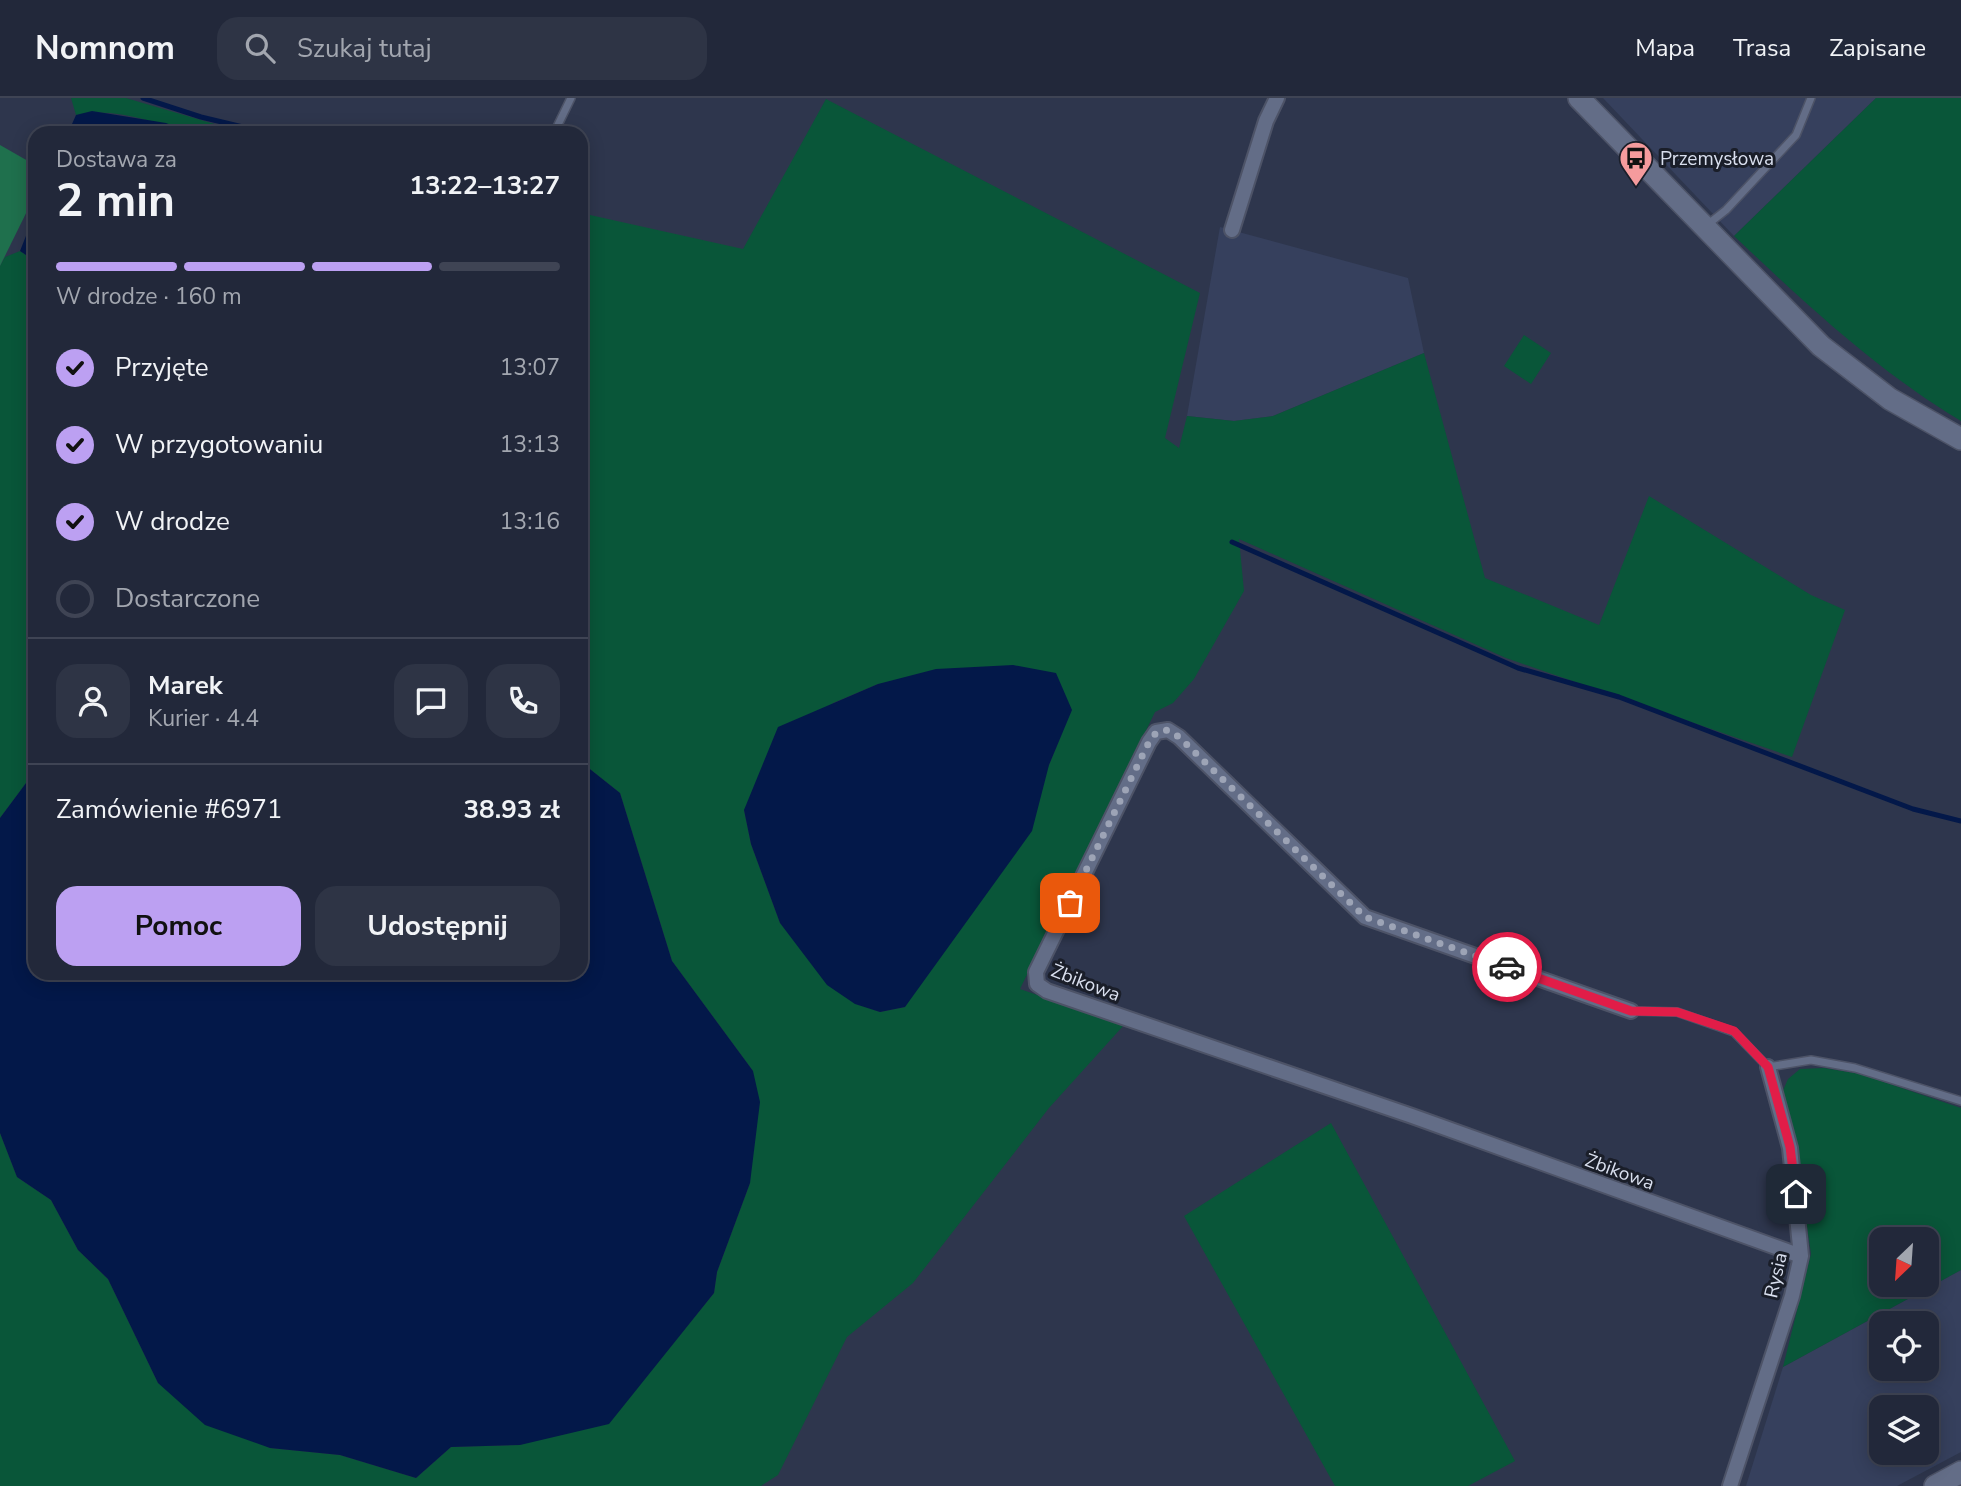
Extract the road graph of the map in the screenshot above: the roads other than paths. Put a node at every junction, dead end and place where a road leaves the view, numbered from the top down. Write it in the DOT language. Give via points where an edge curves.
graph roads {
  1 [pos="571,98"];
  2 [pos="1277,98"];
  3 [pos="1579,98"];
  4 [pos="1811,98"];
  5 [pos="557,126"];
  6 [pos="1704,228"];
  7 [pos="1232,230"];
  8 [pos="1961,439"];
  9 [pos="1631,1011"];
  10 [pos="1768,1067"];
  11 [pos="1961,1101"];
  12 [pos="1801,1256"];
  13 [pos="1961,1472"];
  14 [pos="1730,1486"];
  15 [pos="1935,1486"];
  1 -- 5 [label="lane"];
  2 -- 7 [label="street"];
  3 -- 6 [label="street"];
  4 -- 6 [label="lane" via="1796,135"];
  6 -- 8 [label="street" via="1843,364 1890,399"];
  9 -- 10 [label="lane" via="1677,1012 1734,1031"];
  9 -- 12 [label="street, Żbikowa" via="1365,917 1167,730 1156,733 1149,742 1036,972 1037,984 1047,991"];
  10 -- 11 [label="lane" via="1811,1060 1855,1068"];
  10 -- 12 [label="street, Rysia" via="1790,1147"];
  12 -- 14 [label="street, Rysia"];
  13 -- 15 [label="street"];
}
